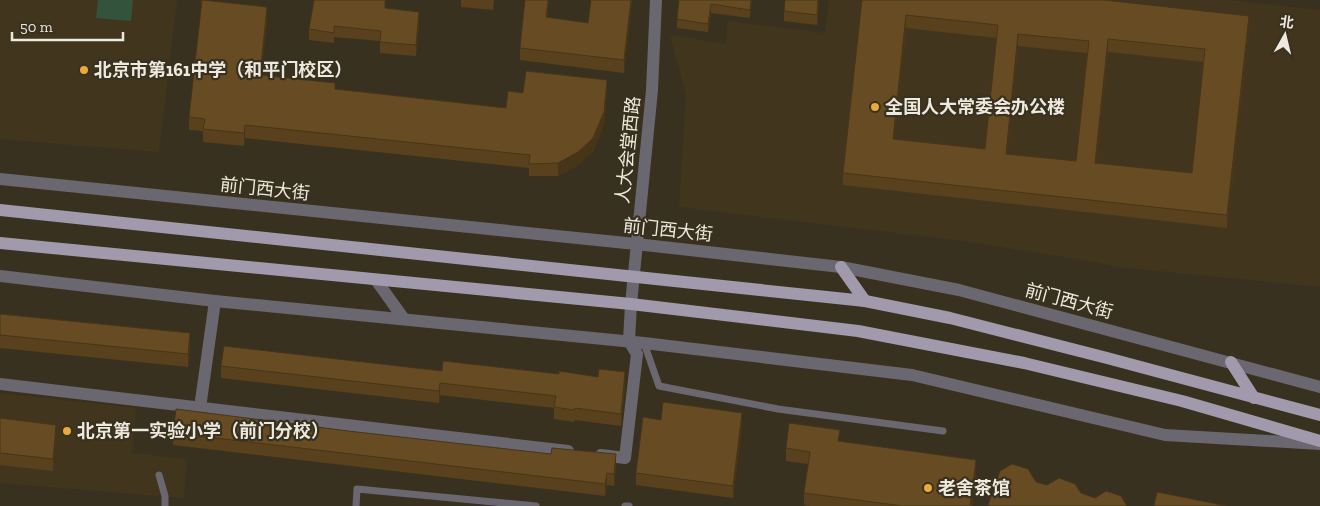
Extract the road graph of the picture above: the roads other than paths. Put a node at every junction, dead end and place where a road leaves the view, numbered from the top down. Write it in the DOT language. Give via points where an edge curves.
graph roads {
  1 [pos="656,0"];
  2 [pos="0,180"];
  3 [pos="0,210"];
  4 [pos="0,243"];
  5 [pos="636,244"];
  6 [pos="840,267"];
  7 [pos="0,276"];
  8 [pos="633,276"];
  9 [pos="376,280"];
  10 [pos="215,301"];
  11 [pos="865,301"];
  12 [pos="631,304"];
  13 [pos="404,319"];
  14 [pos="629,341"];
  15 [pos="644,343"];
  16 [pos="1231,362"];
  17 [pos="0,384"];
  18 [pos="1320,387"];
  19 [pos="1254,398"];
  20 [pos="200,408"];
  21 [pos="1320,415"];
  22 [pos="943,431"];
  23 [pos="1320,443"];
  24 [pos="159,475"];
  25 [pos="165,506"];
  26 [pos="356,506"];
  27 [pos="536,506"];
  28 [pos="625,506"];
  29 [pos="629,506"];
  1 -- 5 [label="street, 人大会堂西路" via="652,90"];
  2 -- 5 [label="street, 前门西大街"];
  3 -- 8 [label="main road"];
  4 -- 9 [label="main road"];
  5 -- 6 [label="street, 前门西大街"];
  5 -- 8 [label="street, 人大会堂西路"];
  6 -- 11 [label="main road"];
  6 -- 16 [label="street, 前门西大街" via="959,290"];
  7 -- 10 [label="street"];
  8 -- 11 [label="main road"];
  8 -- 12 [label="street, 人大会堂西路"];
  9 -- 12 [label="main road"];
  9 -- 13 [label="street"];
  10 -- 13 [label="street"];
  10 -- 20 [label="street"];
  11 -- 19 [label="main road" via="950,318"];
  12 -- 14 [label="street, 人大会堂西路"];
  12 -- 23 [label="main road" via="858,330 1024,362 1182,401"];
  13 -- 14 [label="street"];
  14 -- 15 [label="street"];
  14 -- 20 [label="street, 人大会堂西路" via="637,354 625,458"];
  15 -- 22 [label="lane" via="659,386 778,409"];
  15 -- 23 [label="street" via="912,375 1165,435"];
  16 -- 18 [label="street, 前门西大街"];
  16 -- 19 [label="main road"];
  17 -- 20 [label="street"];
  19 -- 21 [label="main road"];
  24 -- 25 [label="lane"];
  26 -- 27 [label="lane" via="358,489"];
  28 -- 29 [label="lane"];
}
